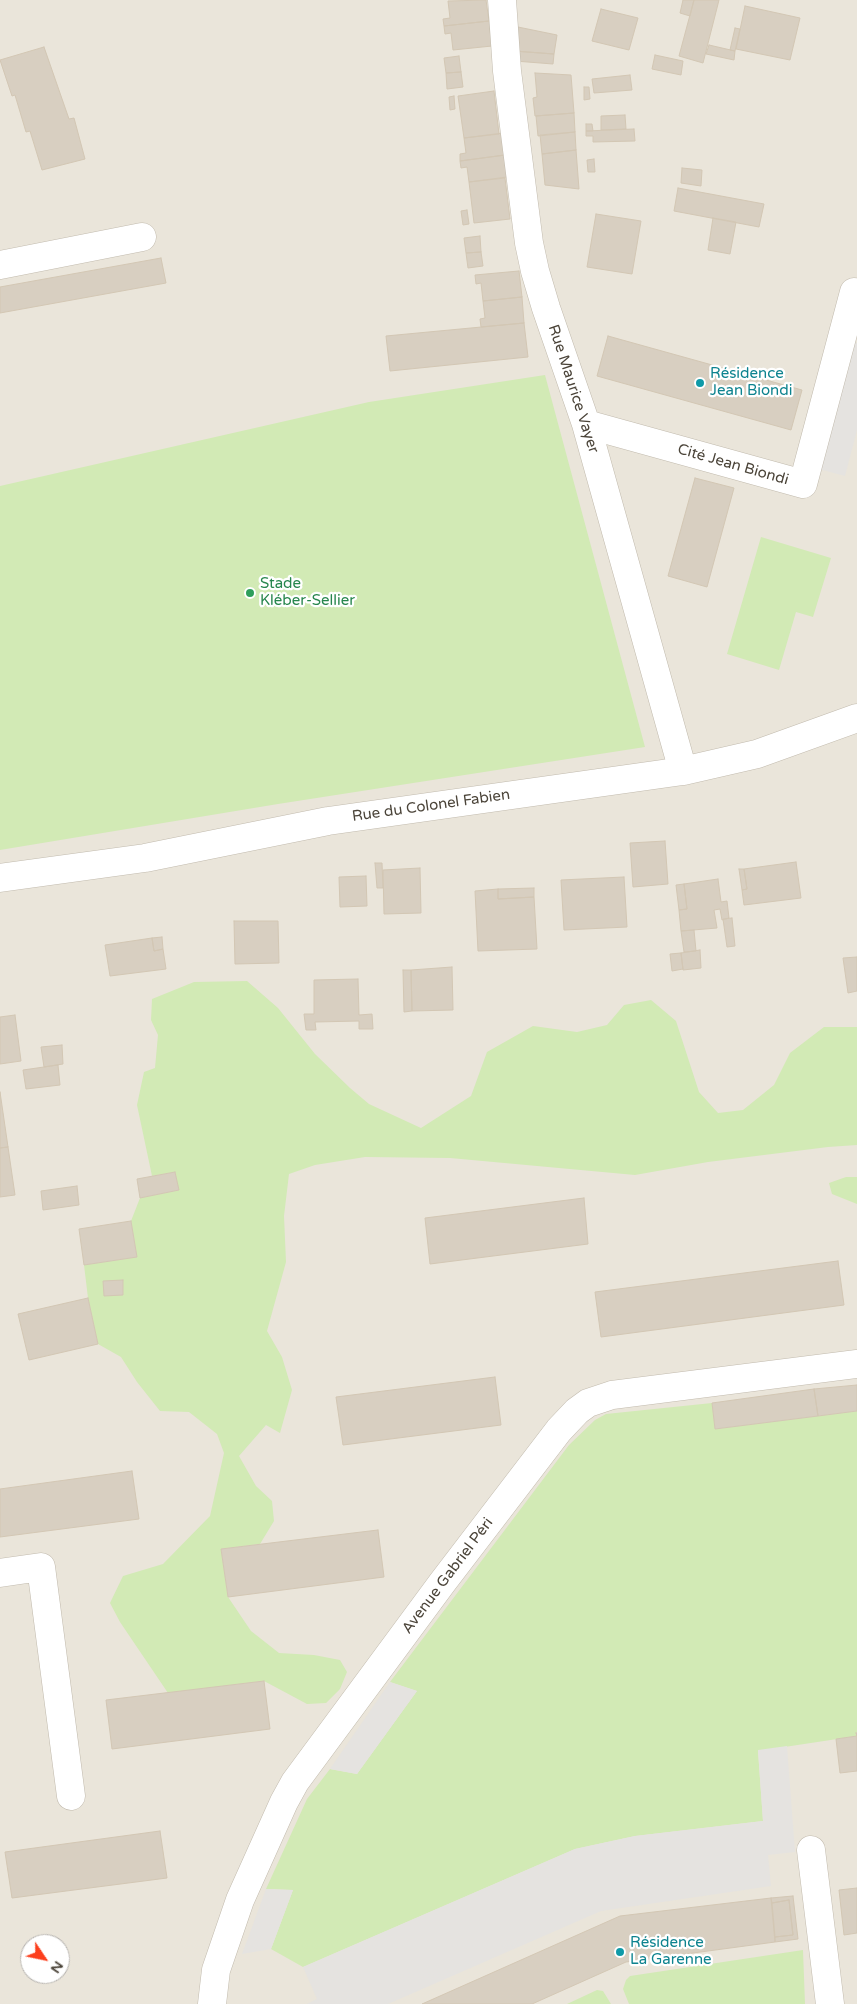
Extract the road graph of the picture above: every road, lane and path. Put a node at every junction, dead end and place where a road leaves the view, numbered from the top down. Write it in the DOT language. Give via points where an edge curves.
graph roads {
  1 [pos="502,0"];
  2 [pos="142,237"];
  3 [pos="0,264"];
  4 [pos="856,289"];
  5 [pos="586,424"];
  6 [pos="857,718"];
  7 [pos="683,771"];
  8 [pos="0,878"];
  9 [pos="857,1364"];
  10 [pos="0,1573"];
  11 [pos="71,1796"];
  12 [pos="811,1850"];
  13 [pos="212,2004"];
  14 [pos="830,2004"];
  1 -- 5 [label="street, Rue Maurice Vayer" via="507,71 529,243 546,308"];
  2 -- 3 [label="street"];
  4 -- 5 [label="street, Cité Jean Biondi" via="803,484"];
  5 -- 7 [label="street, Rue Maurice Vayer"];
  6 -- 7 [label="street, Rue du Colonel Fabien" via="757,754"];
  7 -- 8 [label="street, Rue du Colonel Fabien" via="328,820 145,858"];
  9 -- 13 [label="street, Avenue Gabriel Péri" via="612,1395 588,1403 577,1411 460,1559 296,1782 240,1900 216,1970"];
  10 -- 11 [label="street" via="41,1568"];
  12 -- 14 [label="street"];
}
